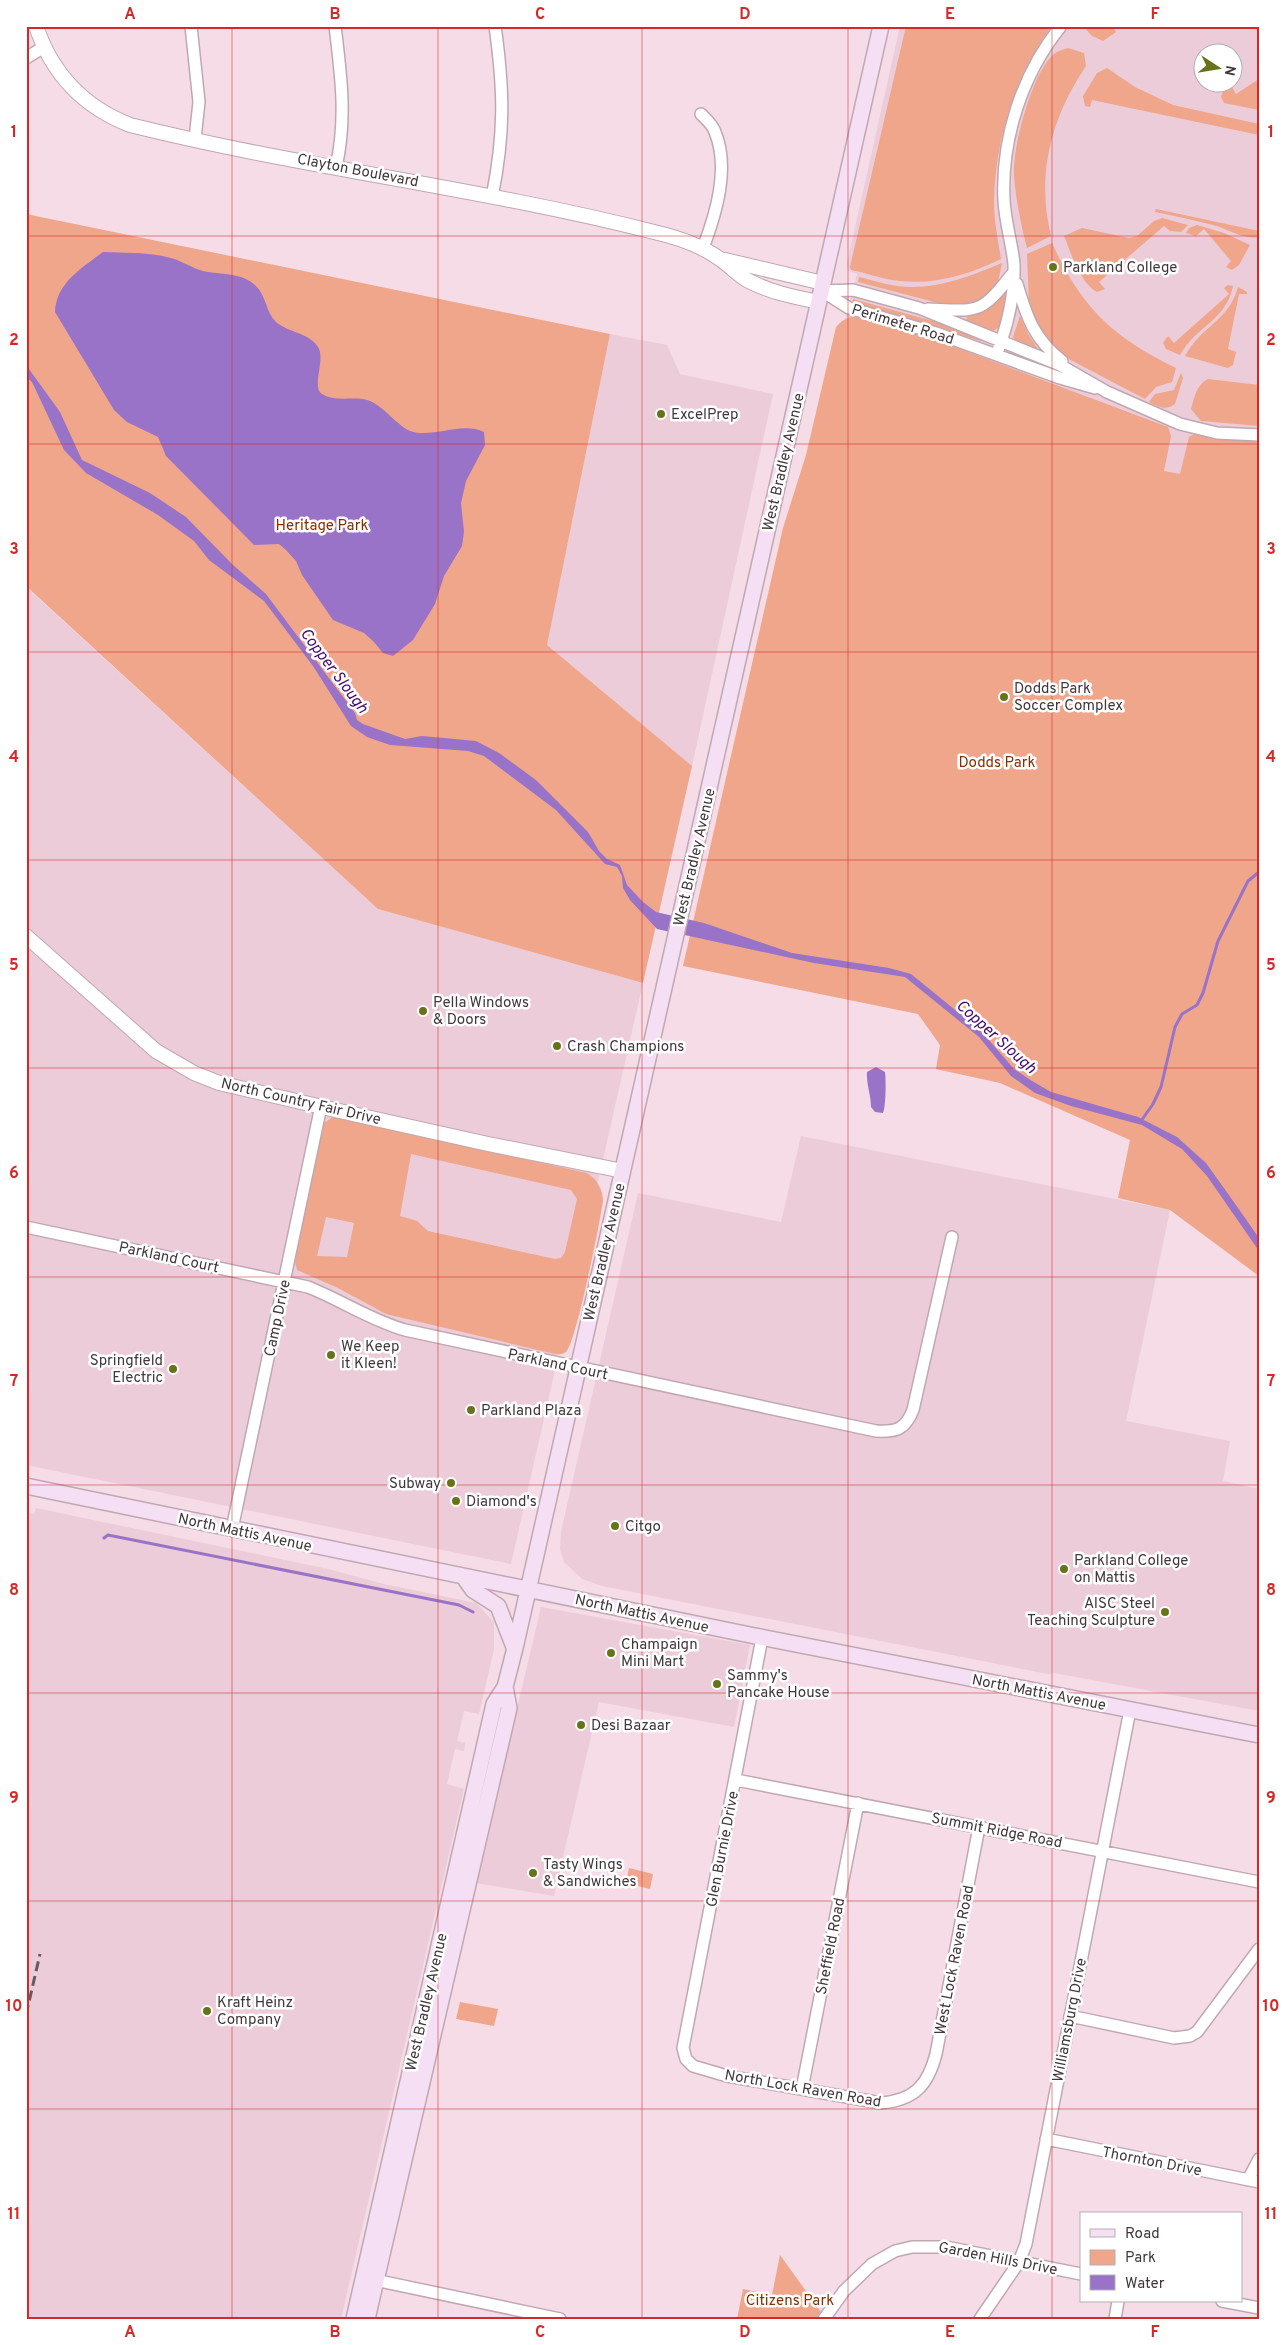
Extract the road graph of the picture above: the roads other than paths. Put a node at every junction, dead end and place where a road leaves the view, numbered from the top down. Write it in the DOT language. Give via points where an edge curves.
graph roads {
  1 [pos="36,26"];
  2 [pos="190,26"];
  3 [pos="335,26"];
  4 [pos="495,26"];
  5 [pos="881,26"];
  6 [pos="1061,26"];
  7 [pos="44,47"];
  8 [pos="26,58"];
  9 [pos="702,114"];
  10 [pos="195,139"];
  11 [pos="336,167"];
  12 [pos="492,197"];
  13 [pos="703,248"];
  14 [pos="720,258"];
  15 [pos="1014,274"];
  16 [pos="821,292"];
  17 [pos="919,308"];
  18 [pos="1002,340"];
  19 [pos="997,354"];
  20 [pos="1082,376"];
  21 [pos="1106,392"];
  22 [pos="1259,435"];
  23 [pos="26,936"];
  24 [pos="321,1106"];
  25 [pos="622,1171"];
  26 [pos="26,1227"];
  27 [pos="952,1237"];
  28 [pos="284,1281"];
  29 [pos="578,1369"];
  30 [pos="26,1486"];
  31 [pos="232,1529"];
  32 [pos="463,1576"];
  33 [pos="528,1590"];
  34 [pos="762,1638"];
  35 [pos="515,1648"];
  36 [pos="1130,1710"];
  37 [pos="1259,1734"];
  38 [pos="736,1780"];
  39 [pos="858,1803"];
  40 [pos="979,1827"];
  41 [pos="1103,1851"];
  42 [pos="1259,1882"];
  43 [pos="1259,1949"];
  44 [pos="1070,2016"];
  45 [pos="686,2059"];
  46 [pos="802,2089"];
  47 [pos="919,2089"];
  48 [pos="1046,2140"];
  49 [pos="1259,2159"];
  50 [pos="1253,2181"];
  51 [pos="1019,2262"];
  52 [pos="1080,2274"];
  53 [pos="369,2279"];
  54 [pos="1118,2302"];
  55 [pos="1227,2302"];
  56 [pos="1259,2308"];
  57 [pos="354,2319"];
  58 [pos="366,2319"];
  59 [pos="560,2319"];
  60 [pos="824,2319"];
  61 [pos="980,2319"];
  62 [pos="1115,2319"];
  1 -- 7 [label="street, Clayton Boulevard"];
  2 -- 10 [label="street" via="199,102"];
  3 -- 11 [label="street" via="344,97 344,120"];
  4 -- 12 [label="street" via="504,113"];
  5 -- 16 [label="main road, West Bradley Avenue"];
  6 -- 15 [label="street" via="1029,77 1005,157 1004,199"];
  7 -- 8 [label="street"];
  7 -- 10 [label="street, Clayton Boulevard" via="70,86 100,111 130,125"];
  9 -- 13 [label="street" via="715,131 721,171 711,226"];
  10 -- 11 [label="street, Clayton Boulevard"];
  11 -- 12 [label="street, Clayton Boulevard"];
  12 -- 13 [label="street, Clayton Boulevard" via="654,232"];
  13 -- 14 [label="street, Clayton Boulevard"];
  14 -- 16 [label="street, Clayton Boulevard"];
  14 -- 16 [label="street, Clayton Boulevard" via="745,279 769,290"];
  15 -- 17 [label="street" via="995,297 972,310"];
  15 -- 18 [label="street" via="1013,300"];
  15 -- 20 [label="street" via="1029,322 1046,348"];
  16 -- 17 [label="street, Perimeter Road" via="853,290"];
  16 -- 19 [label="street, Perimeter Road" via="849,308"];
  16 -- 25 [label="main road, West Bradley Avenue"];
  17 -- 18 [label="street, Perimeter Road"];
  18 -- 19 [label="street"];
  18 -- 20 [label="street, Perimeter Road"];
  19 -- 21 [label="street, Perimeter Road"];
  20 -- 21 [label="street, Perimeter Road"];
  21 -- 22 [label="street, Perimeter Road" via="1199,430"];
  23 -- 24 [label="street, North Country Fair Drive" via="121,1022 172,1062 219,1082"];
  24 -- 25 [label="street, North Country Fair Drive"];
  24 -- 28 [label="street, Camp Drive"];
  25 -- 29 [label="main road, West Bradley Avenue"];
  26 -- 28 [label="street, Parkland Court"];
  27 -- 29 [label="street, Parkland Court" via="913,1410 899,1430 876,1431"];
  28 -- 29 [label="street, Parkland Court" via="331,1296 390,1326"];
  28 -- 31 [label="street, Camp Drive"];
  29 -- 33 [label="main road, West Bradley Avenue"];
  30 -- 31 [label="main road, North Mattis Avenue"];
  31 -- 32 [label="main road, North Mattis Avenue"];
  32 -- 33 [label="main road, North Mattis Avenue"];
  32 -- 35 [label="main road" via="473,1590 498,1606"];
  33 -- 34 [label="main road, North Mattis Avenue"];
  33 -- 35 [label="main road, West Bradley Avenue"];
  34 -- 36 [label="main road, North Mattis Avenue"];
  34 -- 38 [label="street, Glen Burnie Drive"];
  35 -- 53 [label="main road, West Bradley Avenue" via="505,1687 494,1704"];
  36 -- 37 [label="main road, North Mattis Avenue"];
  36 -- 41 [label="street, Williamsburg Drive"];
  38 -- 39 [label="street, Summit Ridge Road"];
  38 -- 45 [label="street, Glen Burnie Drive" via="683,2048"];
  39 -- 40 [label="street, Summit Ridge Road"];
  39 -- 46 [label="street, Sheffield Road"];
  40 -- 41 [label="street, Summit Ridge Road"];
  40 -- 47 [label="street, West Lock Raven Road" via="936,2054 927,2079"];
  41 -- 42 [label="street, Summit Ridge Road"];
  41 -- 44 [label="street, Williamsburg Drive"];
  43 -- 44 [label="street" via="1197,2032 1190,2036 1174,2038"];
  44 -- 48 [label="street, Williamsburg Drive"];
  45 -- 46 [label="street, North Lock Raven Road" via="694,2066 727,2076"];
  46 -- 47 [label="street, North Lock Raven Road" via="881,2103 903,2099"];
  48 -- 50 [label="street, Thornton Drive"];
  48 -- 51 [label="street, Williamsburg Drive" via="1026,2244"];
  49 -- 50 [label="street"];
  51 -- 52 [label="street, Garden Hills Drive"];
  51 -- 60 [label="street, Garden Hills Drive" via="946,2247 920,2246 895,2252 861,2273"];
  51 -- 61 [label="street, Williamsburg Drive"];
  53 -- 57 [label="main road, West Bradley Avenue"];
  53 -- 58 [label="main road, West Bradley Avenue"];
  53 -- 59 [label="street"];
  54 -- 62 [label="street"];
  55 -- 56 [label="street"];
}
